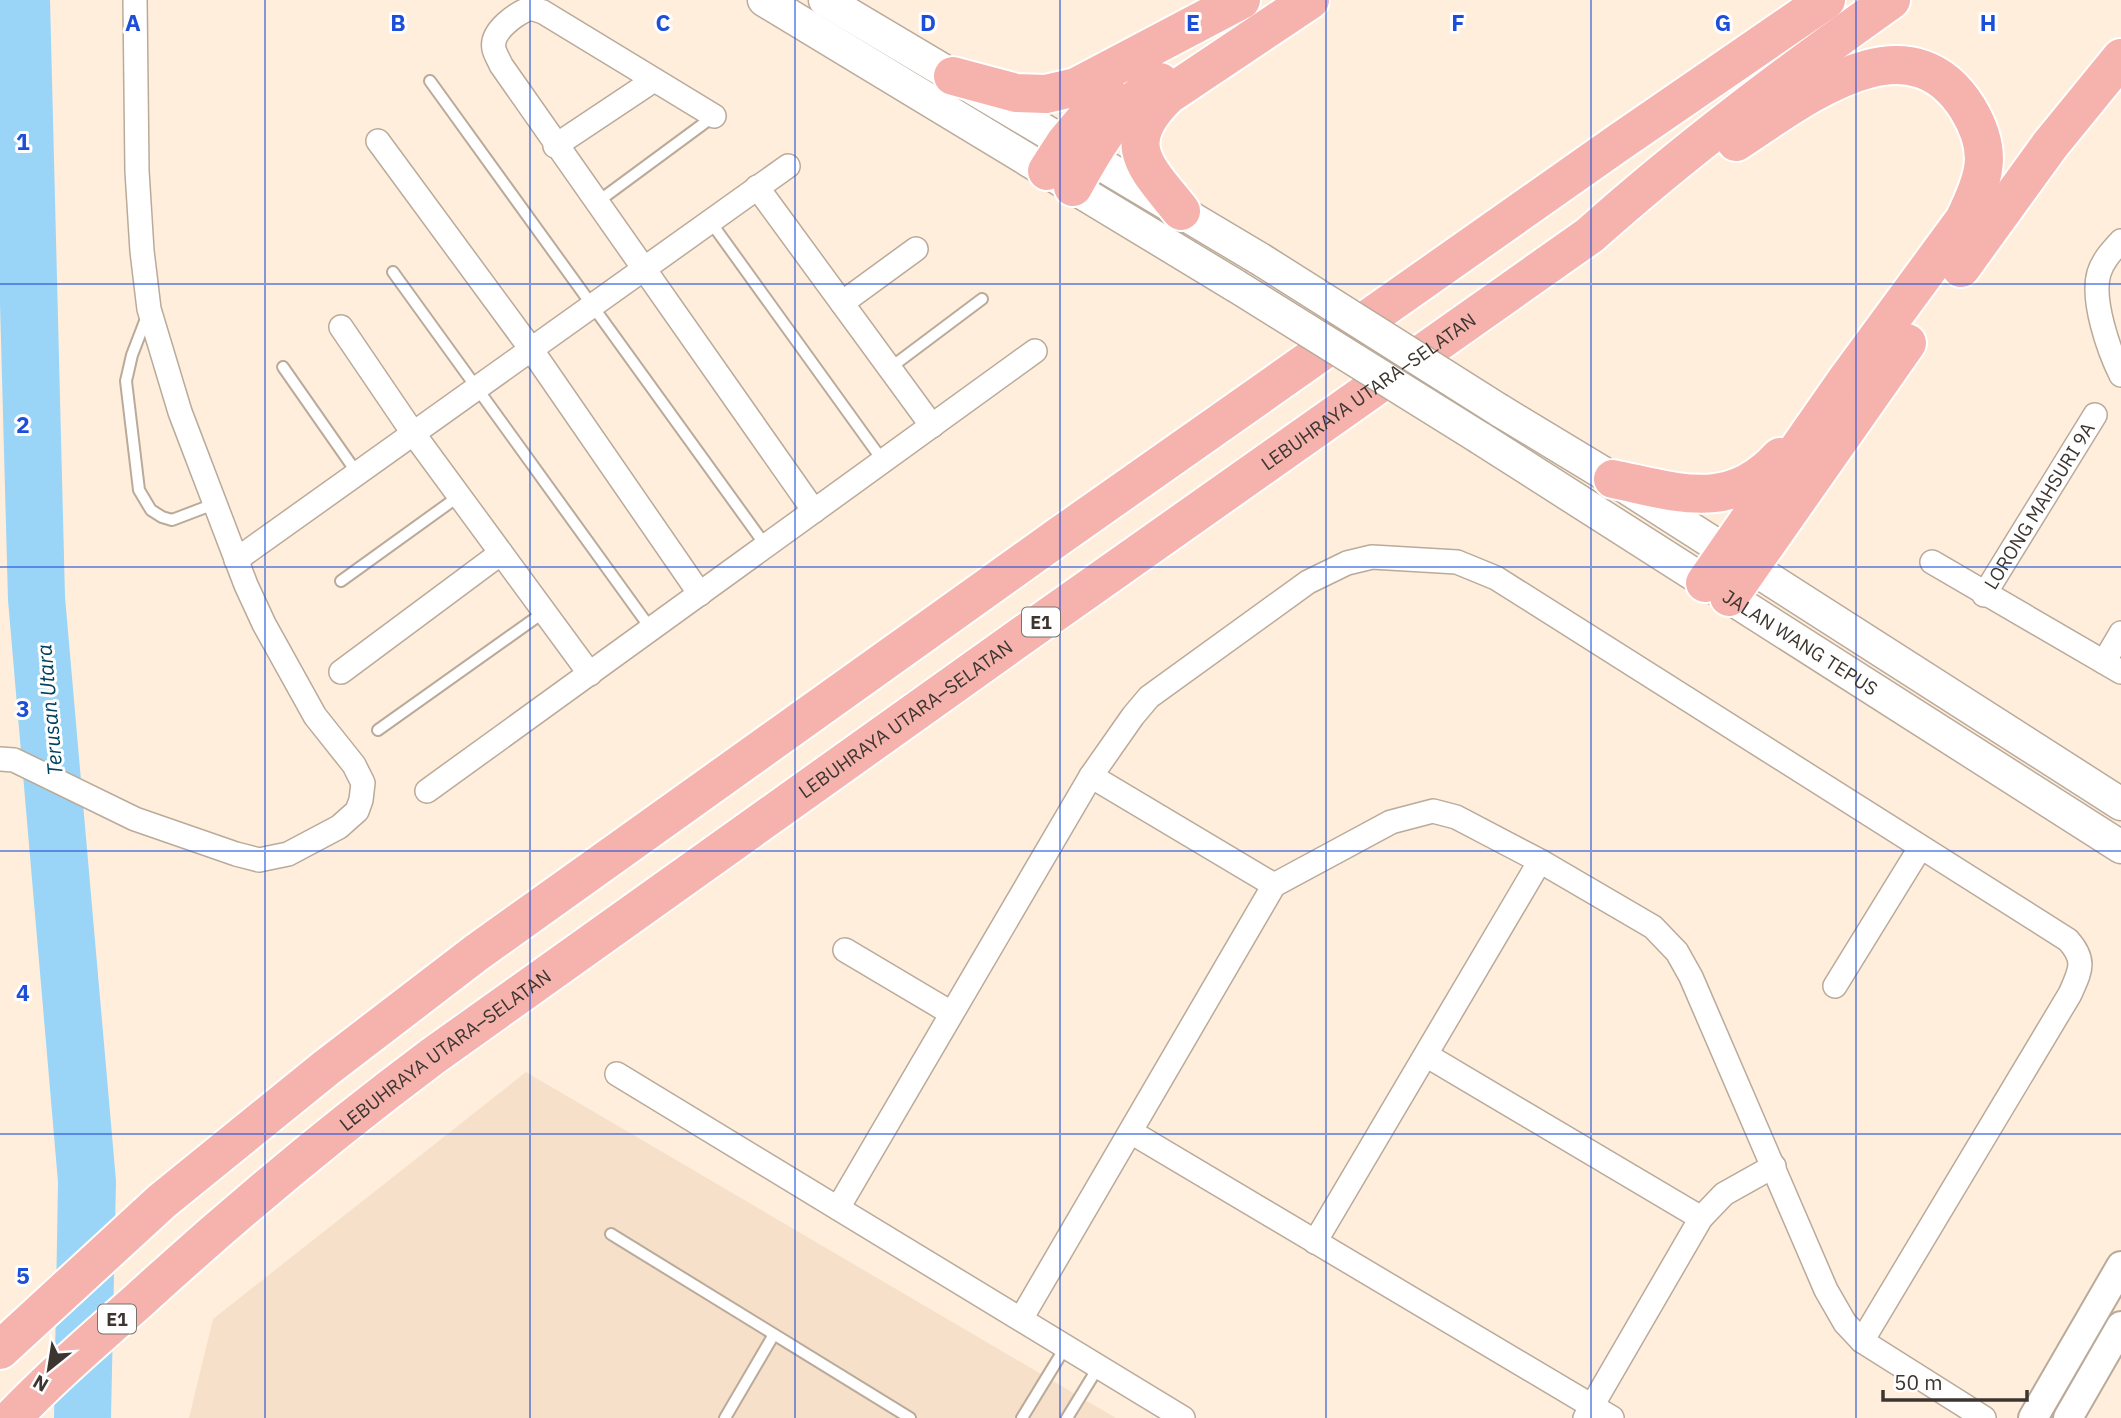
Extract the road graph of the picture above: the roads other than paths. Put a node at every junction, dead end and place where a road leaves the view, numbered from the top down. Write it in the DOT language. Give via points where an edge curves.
graph roads {
  1 [pos="135,0"];
  2 [pos="764,0"];
  3 [pos="825,0"];
  4 [pos="1241,0"];
  5 [pos="1248,0"];
  6 [pos="1307,0"];
  7 [pos="1778,0"];
  8 [pos="1826,0"];
  9 [pos="1891,0"];
  10 [pos="2121,58"];
  11 [pos="953,76"];
  12 [pos="654,80"];
  13 [pos="430,81"];
  14 [pos="714,116"];
  15 [pos="378,141"];
  16 [pos="1618,143"];
  17 [pos="555,146"];
  18 [pos="1068,164"];
  19 [pos="788,166"];
  20 [pos="758,187"];
  21 [pos="596,203"];
  22 [pos="1181,211"];
  23 [pos="710,221"];
  24 [pos="1590,235"];
  25 [pos="2121,241"];
  26 [pos="916,249"];
  27 [pos="643,269"];
  28 [pos="393,272"];
  29 [pos="982,299"];
  30 [pos="842,303"];
  31 [pos="593,305"];
  32 [pos="149,309"];
  33 [pos="341,327"];
  34 [pos="531,349"];
  35 [pos="1035,351"];
  36 [pos="283,368"];
  37 [pos="890,368"];
  38 [pos="2121,375"];
  39 [pos="1845,382"];
  40 [pos="476,388"];
  41 [pos="2095,415"];
  42 [pos="932,426"];
  43 [pos="414,433"];
  44 [pos="884,461"];
  45 [pos="357,473"];
  46 [pos="1613,479"];
  47 [pos="459,496"];
  48 [pos="214,504"];
  49 [pos="814,511"];
  50 [pos="766,546"];
  51 [pos="501,553"];
  52 [pos="236,560"];
  53 [pos="1932,562"];
  54 [pos="1728,575"];
  55 [pos="341,581"];
  56 [pos="700,594"];
  57 [pos="1984,595"];
  58 [pos="544,612"];
  59 [pos="651,629"];
  60 [pos="2121,633"];
  61 [pos="2112,667"];
  62 [pos="341,672"];
  63 [pos="590,674"];
  64 [pos="378,730"];
  65 [pos="7,759"];
  66 [pos="1091,776"];
  67 [pos="427,792"];
  68 [pos="2121,804"];
  69 [pos="2121,847"];
  70 [pos="1920,848"];
  71 [pos="1540,861"];
  72 [pos="1274,885"];
  73 [pos="845,950"];
  74 [pos="1835,986"];
  75 [pos="951,1013"];
  76 [pos="1426,1055"];
  77 [pos="617,1074"];
  78 [pos="1131,1132"];
  79 [pos="1774,1166"];
  80 [pos="838,1208"];
  81 [pos="1701,1218"];
  82 [pos="611,1234"];
  83 [pos="1315,1241"];
  84 [pos="2121,1266"];
  85 [pos="1021,1319"];
  86 [pos="2121,1326"];
  87 [pos="773,1336"];
  88 [pos="1862,1342"];
  89 [pos="7,1343"];
  90 [pos="1066,1346"];
  91 [pos="1099,1366"];
  92 [pos="1588,1412"];
  93 [pos="12,1418"];
  94 [pos="725,1418"];
  95 [pos="909,1418"];
  96 [pos="1023,1418"];
  97 [pos="1067,1418"];
  98 [pos="1183,1418"];
  99 [pos="1612,1418"];
  100 [pos="1984,1418"];
  101 [pos="2033,1418"];
  102 [pos="2068,1418"];
  1 -- 32 [label="street" via="136,171"];
  2 -- 18 [label="main road"];
  3 -- 11 [label="main road"];
  4 -- 11 [label="highway" via="1076,87 1046,94 1016,93"];
  5 -- 18 [label="highway" via="1178,41 1109,91"];
  6 -- 18 [label="highway" via="1149,89"];
  6 -- 22 [label="highway" via="1152,110 1140,136 1141,155"];
  7 -- 16 [label="highway"];
  8 -- 16 [label="highway"];
  9 -- 24 [label="highway, LEBUHRAYA UTARA–SELATAN / E1" via="1711,132"];
  10 -- 54 [label="highway" via="2050,145 1867,398"];
  11 -- 18 [label="main road"];
  12 -- 14 [label="street"];
  12 -- 17 [label="street"];
  12 -- 17 [label="street" via="543,12 531,8 520,12 498,34 494,49"];
  13 -- 31 [label="lane"];
  14 -- 21 [label="lane"];
  15 -- 34 [label="street"];
  16 -- 89 [label="highway" via="476,953 162,1201"];
  17 -- 21 [label="street"];
  18 -- 22 [label="main road, JALAN WANG TEPUS"];
  18 -- 54 [label="main road, JALAN WANG TEPUS, bridge" via="1236,285 1480,438"];
  19 -- 20 [label="street"];
  20 -- 23 [label="street"];
  20 -- 30 [label="street"];
  21 -- 27 [label="street"];
  22 -- 46 [label="main road, JALAN WANG TEPUS, bridge"];
  23 -- 27 [label="street"];
  23 -- 44 [label="lane"];
  24 -- 39 [label="highway" via="1822,86 1859,71 1895,64 1924,69 1961,97 1978,126 1985,149 1983,172 1965,219"];
  24 -- 93 [label="highway, LEBUHRAYA UTARA–SELATAN / E1" via="433,1056 195,1249"];
  25 -- 38 [label="street" via="2107,257 2097,282 2099,307"];
  26 -- 30 [label="street"];
  27 -- 31 [label="street"];
  27 -- 49 [label="street"];
  28 -- 40 [label="lane"];
  29 -- 37 [label="lane"];
  30 -- 37 [label="street"];
  31 -- 34 [label="street"];
  31 -- 50 [label="lane"];
  32 -- 48 [label="street"];
  32 -- 48 [label="lane" via="126,381 139,490 151,510 172,520"];
  33 -- 43 [label="street"];
  34 -- 40 [label="street"];
  34 -- 56 [label="street"];
  35 -- 42 [label="street"];
  36 -- 45 [label="lane"];
  37 -- 42 [label="street"];
  39 -- 46 [label="highway" via="1776,461 1749,484 1721,493 1689,494"];
  39 -- 54 [label="highway"];
  40 -- 43 [label="street"];
  40 -- 59 [label="lane"];
  41 -- 57 [label="street, LORONG MAHSURI 9A"];
  42 -- 44 [label="street"];
  43 -- 45 [label="street"];
  43 -- 47 [label="street"];
  44 -- 49 [label="street"];
  45 -- 52 [label="street"];
  46 -- 54 [label="main road, JALAN WANG TEPUS"];
  47 -- 51 [label="street"];
  47 -- 55 [label="lane"];
  48 -- 52 [label="street"];
  49 -- 50 [label="street"];
  50 -- 56 [label="street"];
  51 -- 58 [label="street"];
  51 -- 62 [label="street"];
  52 -- 65 [label="street" via="305,699 363,783 357,811 339,827 295,851 259,860 110,808"];
  53 -- 57 [label="street"];
  54 -- 68 [label="main road, JALAN WANG TEPUS"];
  54 -- 69 [label="main road, JALAN WANG TEPUS"];
  56 -- 59 [label="street"];
  57 -- 61 [label="street"];
  58 -- 63 [label="street"];
  58 -- 64 [label="lane"];
  59 -- 63 [label="street"];
  60 -- 61 [label="street"];
  63 -- 67 [label="street"];
  66 -- 70 [label="street" via="1149,697 1308,582 1347,563 1373,557 1457,562 1496,578"];
  66 -- 72 [label="street"];
  66 -- 75 [label="street"];
  70 -- 74 [label="street"];
  70 -- 88 [label="street" via="2068,940 2079,952 2081,970"];
  71 -- 72 [label="street" via="1456,817 1433,811 1391,822"];
  71 -- 76 [label="street"];
  71 -- 79 [label="street" via="1653,927 1677,952"];
  72 -- 78 [label="street"];
  73 -- 75 [label="street"];
  75 -- 80 [label="street"];
  76 -- 81 [label="street"];
  76 -- 83 [label="street"];
  77 -- 80 [label="street"];
  78 -- 83 [label="street"];
  78 -- 85 [label="street"];
  79 -- 81 [label="street" via="1724,1194"];
  79 -- 88 [label="street" via="1826,1290"];
  80 -- 85 [label="street"];
  81 -- 92 [label="street"];
  82 -- 87 [label="lane"];
  83 -- 92 [label="street"];
  84 -- 101 [label="street"];
  85 -- 90 [label="street"];
  86 -- 102 [label="street"];
  87 -- 94 [label="lane"];
  87 -- 95 [label="lane"];
  88 -- 100 [label="street"];
  90 -- 91 [label="street"];
  90 -- 96 [label="lane"];
  91 -- 97 [label="lane"];
  91 -- 98 [label="street"];
  92 -- 99 [label="street"];
}
